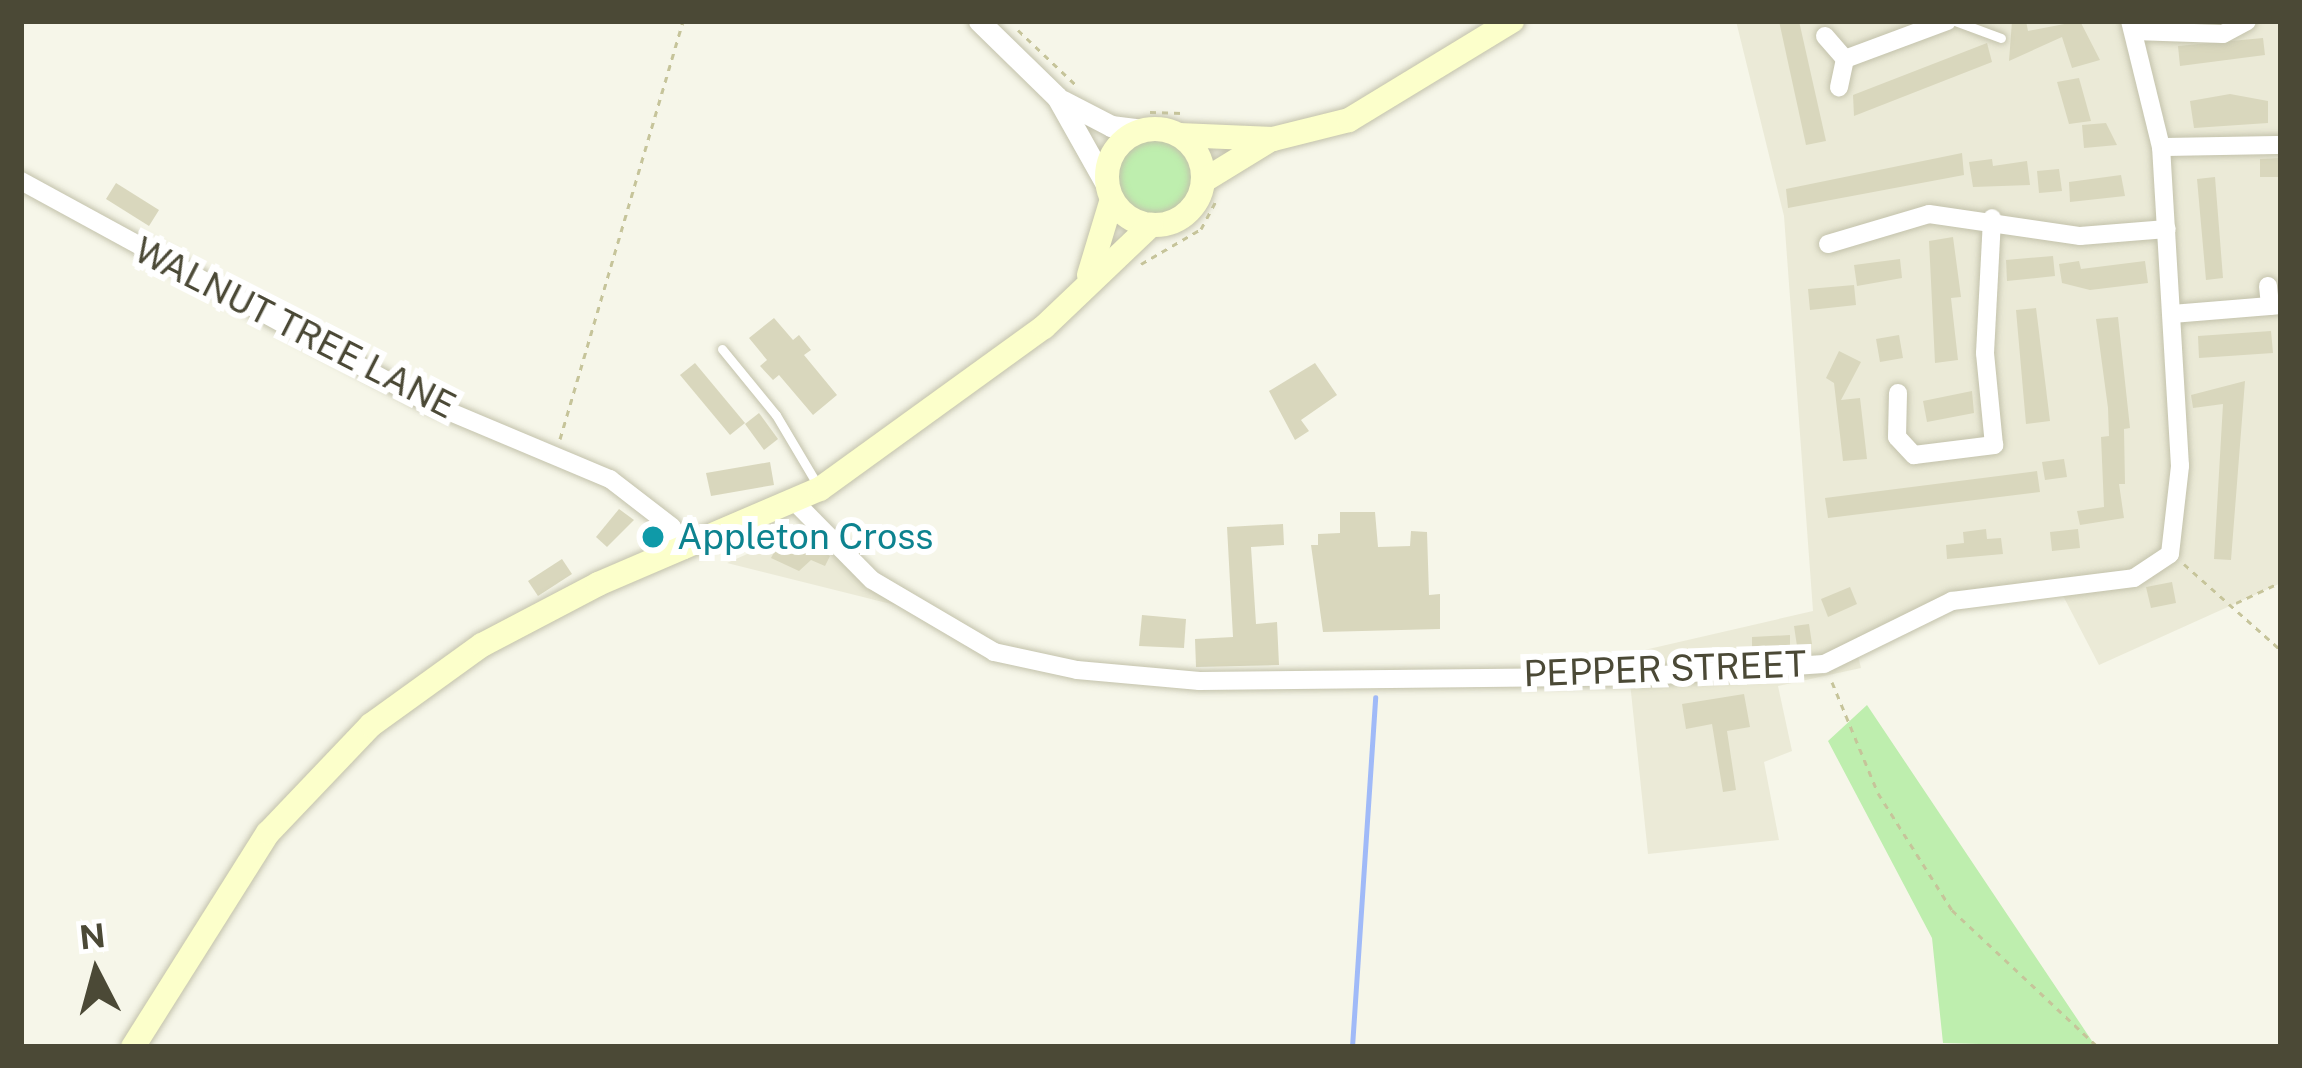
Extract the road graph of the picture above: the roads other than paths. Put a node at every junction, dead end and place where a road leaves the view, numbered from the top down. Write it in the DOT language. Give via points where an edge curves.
graph roads {
  1 [pos="979,21"];
  2 [pos="1511,21"];
  3 [pos="1951,21"];
  4 [pos="2247,21"];
  5 [pos="2132,26"];
  6 [pos="1825,36"];
  7 [pos="2001,38"];
  8 [pos="1845,59"];
  9 [pos="1839,87"];
  10 [pos="1057,98"];
  11 [pos="1141,121"];
  12 [pos="1179,135"];
  13 [pos="1273,139"];
  14 [pos="2281,146"];
  15 [pos="2161,147"];
  16 [pos="21,181"];
  17 [pos="1203,181"];
  18 [pos="1109,192"];
  19 [pos="1992,218"];
  20 [pos="1151,225"];
  21 [pos="2167,229"];
  22 [pos="1825,246"];
  23 [pos="2268,286"];
  24 [pos="1079,293"];
  25 [pos="2275,306"];
  26 [pos="2172,314"];
  27 [pos="722,350"];
  28 [pos="1898,394"];
  29 [pos="820,489"];
  30 [pos="796,503"];
  31 [pos="684,550"];
  32 [pos="134,1047"];
  1 -- 10 [label="street"];
  2 -- 13 [label="main road" via="1393,99 1349,120"];
  3 -- 7 [label="lane"];
  3 -- 8 [label="street"];
  4 -- 5 [label="street" via="2223,34"];
  5 -- 15 [label="street"];
  6 -- 8 [label="street"];
  8 -- 9 [label="street"];
  10 -- 11 [label="street" via="1111,126"];
  10 -- 18 [label="street"];
  11 -- 12 [label="main road"];
  11 -- 18 [label="main road" via="1118,145"];
  12 -- 13 [label="main road"];
  12 -- 17 [label="main road" via="1198,155"];
  13 -- 17 [label="main road"];
  14 -- 15 [label="street"];
  15 -- 21 [label="street"];
  16 -- 31 [label="street, WALNUT TREE LANE" via="387,383 641,498"];
  17 -- 20 [label="main road" via="1190,209"];
  18 -- 20 [label="main road"];
  18 -- 24 [label="main road" via="1106,240"];
  19 -- 21 [label="street" via="2080,236"];
  19 -- 22 [label="street" via="1929,214"];
  19 -- 28 [label="street" via="1985,353 1994,446 1906,457 1897,437"];
  20 -- 24 [label="main road"];
  21 -- 26 [label="street"];
  23 -- 25 [label="street"];
  24 -- 29 [label="main road"];
  25 -- 26 [label="street"];
  26 -- 30 [label="street, PEPPER STREET" via="2180,466 2170,554 2134,578 1952,601 1824,664 1647,676 1297,681 1057,667 994,652 911,609 838,552"];
  27 -- 29 [label="lane" via="776,415"];
  29 -- 30 [label="main road"];
  30 -- 31 [label="main road"];
  31 -- 32 [label="main road" via="482,645 370,725 268,833"];
}
